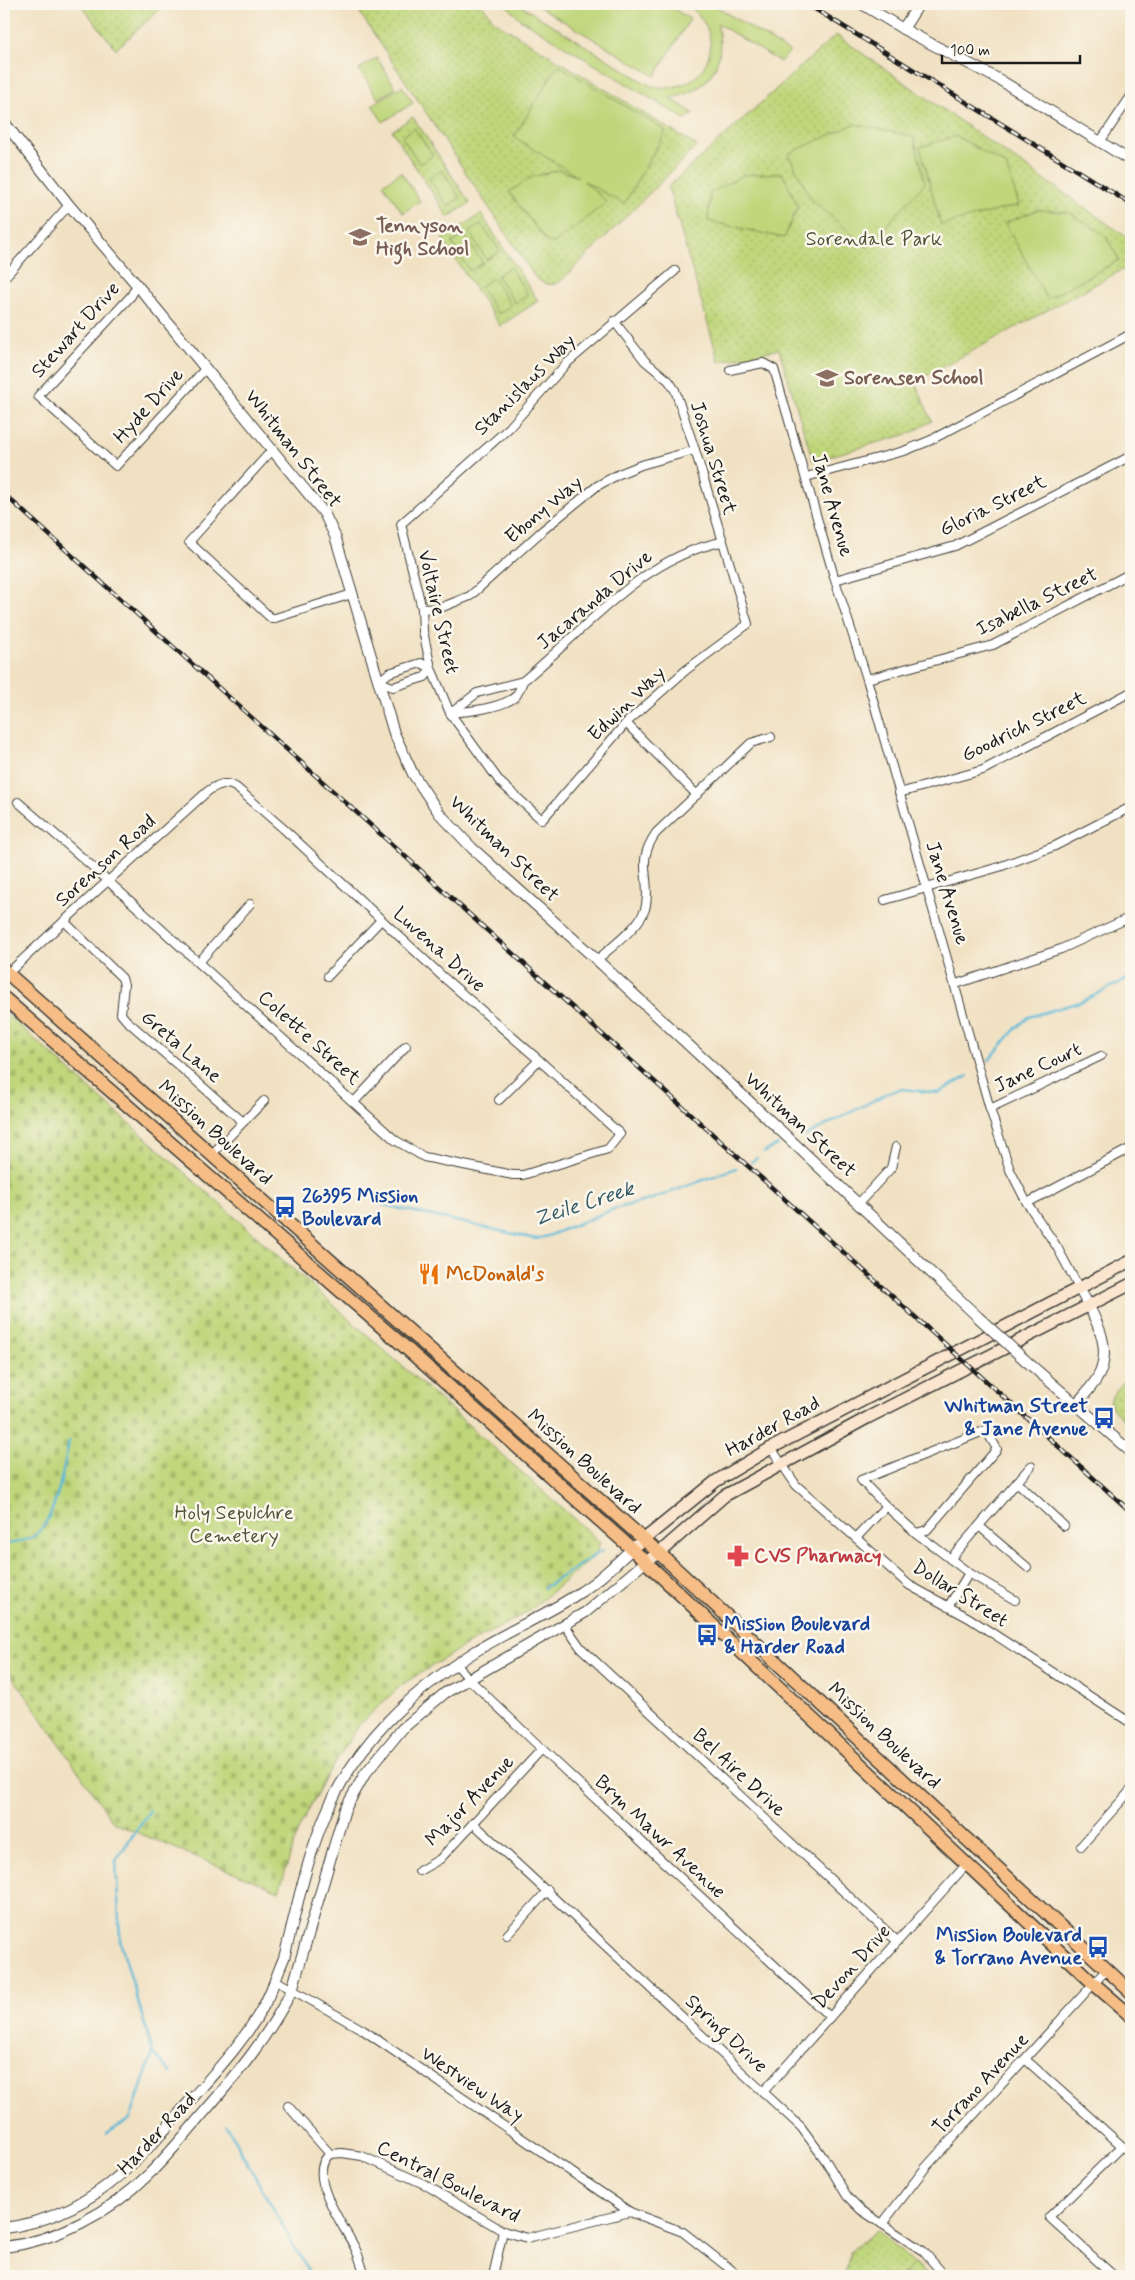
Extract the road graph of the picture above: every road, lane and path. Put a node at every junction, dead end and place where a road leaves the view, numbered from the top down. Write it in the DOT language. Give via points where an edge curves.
graph roads {
  1 [pos="862,4"];
  2 [pos="919,4"];
  3 [pos="904,29"];
  4 [pos="1131,96"];
  5 [pos="4,122"];
  6 [pos="1100,142"];
  7 [pos="1131,161"];
  8 [pos="69,205"];
  9 [pos="675,271"];
  10 [pos="4,278"];
  11 [pos="138,285"];
  12 [pos="614,321"];
  13 [pos="1131,334"];
  14 [pos="206,368"];
  15 [pos="730,370"];
  16 [pos="273,449"];
  17 [pos="695,450"];
  18 [pos="1131,456"];
  19 [pos="116,466"];
  20 [pos="806,477"];
  21 [pos="401,524"];
  22 [pos="721,542"];
  23 [pos="1131,574"];
  24 [pos="835,580"];
  25 [pos="352,594"];
  26 [pos="422,609"];
  27 [pos="748,624"];
  28 [pos="431,668"];
  29 [pos="867,679"];
  30 [pos="523,681"];
  31 [pos="378,682"];
  32 [pos="1131,692"];
  33 [pos="450,713"];
  34 [pos="626,723"];
  35 [pos="771,737"];
  36 [pos="237,788"];
  37 [pos="899,793"];
  38 [pos="697,795"];
  39 [pos="18,802"];
  40 [pos="1131,807"];
  41 [pos="542,820"];
  42 [pos="108,881"];
  43 [pos="927,889"];
  44 [pos="885,900"];
  45 [pos="250,904"];
  46 [pos="1131,918"];
  47 [pos="381,920"];
  48 [pos="64,921"];
  49 [pos="597,960"];
  50 [pos="200,962"];
  51 [pos="5,974"];
  52 [pos="328,976"];
  53 [pos="956,984"];
  54 [pos="4,998"];
  55 [pos="406,1046"];
  56 [pos="1101,1056"];
  57 [pos="538,1060"];
  58 [pos="498,1100"];
  59 [pos="264,1101"];
  60 [pos="355,1102"];
  61 [pos="990,1108"];
  62 [pos="242,1121"];
  63 [pos="620,1134"];
  64 [pos="896,1146"];
  65 [pos="1131,1148"];
  66 [pos="211,1155"];
  67 [pos="859,1203"];
  68 [pos="1027,1203"];
  69 [pos="1131,1261"];
  70 [pos="1131,1284"];
  71 [pos="1080,1288"];
  72 [pos="1090,1307"];
  73 [pos="365,1313"];
  74 [pos="422,1342"];
  75 [pos="1076,1405"];
  76 [pos="771,1448"];
  77 [pos="1131,1452"];
  78 [pos="783,1464"];
  79 [pos="1032,1466"];
  80 [pos="1017,1482"];
  81 [pos="886,1506"];
  82 [pos="979,1526"];
  83 [pos="1064,1526"];
  84 [pos="916,1533"];
  85 [pos="856,1538"];
  86 [pos="643,1539"];
  87 [pos="632,1550"];
  88 [pos="659,1553"];
  89 [pos="950,1559"];
  90 [pos="644,1563"];
  91 [pos="1027,1567"];
  92 [pos="969,1573"];
  93 [pos="1015,1600"];
  94 [pos="948,1607"];
  95 [pos="564,1624"];
  96 [pos="458,1665"];
  97 [pos="469,1679"];
  98 [pos="1131,1723"];
  99 [pos="542,1749"];
  100 [pos="1131,1790"];
  101 [pos="474,1823"];
  102 [pos="1081,1846"];
  103 [pos="966,1864"];
  104 [pos="419,1871"];
  105 [pos="548,1890"];
  106 [pos="507,1935"];
  107 [pos="897,1942"];
  108 [pos="1107,1969"];
  109 [pos="275,1980"];
  110 [pos="1094,1984"];
  111 [pos="292,1990"];
  112 [pos="1131,1992"];
  113 [pos="1131,2016"];
  114 [pos="830,2017"];
  115 [pos="1025,2059"];
  116 [pos="763,2092"];
  117 [pos="288,2106"];
  118 [pos="1122,2146"];
  119 [pos="330,2154"];
  120 [pos="1131,2154"];
  121 [pos="630,2212"];
  122 [pos="882,2224"];
  123 [pos="4,2228"];
  124 [pos="503,2231"];
  125 [pos="4,2247"];
  126 [pos="366,2276"];
  127 [pos="493,2276"];
  128 [pos="740,2276"];
  129 [pos="944,2276"];
  130 [pos="1114,2276"];
  1 -- 3 [label="street"];
  2 -- 3 [label="street"];
  3 -- 6 [label="street" via="988,73"];
  4 -- 6 [label="street"];
  5 -- 8 [label="street, Whitman Street"];
  6 -- 7 [label="street"];
  8 -- 10 [label="street"];
  8 -- 11 [label="street, Whitman Street"];
  9 -- 12 [label="street, Stanislaus Way"];
  11 -- 14 [label="street, Whitman Street"];
  11 -- 19 [label="street, Stewart Drive" via="38,396"];
  12 -- 17 [label="street, Joshua Street" via="645,361 675,390"];
  12 -- 21 [label="street, Stanislaus Way" via="566,364 509,428"];
  13 -- 20 [label="street" via="929,441 904,451"];
  14 -- 16 [label="street, Whitman Street"];
  14 -- 19 [label="street, Hyde Drive"];
  15 -- 20 [label="street, Jane Avenue" via="763,363 774,369"];
  16 -- 25 [label="street, Whitman Street" via="324,512 335,536"];
  16 -- 25 [label="street" via="189,542 272,619"];
  17 -- 22 [label="street, Joshua Street"];
  17 -- 26 [label="street, Ebony Way" via="641,465 598,486 470,596 440,608"];
  18 -- 24 [label="street, Gloria Street" via="955,546"];
  20 -- 24 [label="street, Jane Avenue"];
  21 -- 26 [label="street, Voltaire Street"];
  22 -- 27 [label="street, Joshua Street"];
  22 -- 30 [label="street, Jacaranda Drive" via="675,557 654,569"];
  23 -- 29 [label="street, Isabella Street" via="993,645"];
  24 -- 29 [label="street, Jane Avenue"];
  25 -- 31 [label="street, Whitman Street"];
  26 -- 28 [label="street, Voltaire Street"];
  27 -- 34 [label="street, Edwin Way" via="686,670"];
  28 -- 31 [label="street" via="421,663 389,673"];
  28 -- 31 [label="street" via="425,677 393,687"];
  28 -- 33 [label="street, Voltaire Street"];
  29 -- 37 [label="street, Jane Avenue"];
  30 -- 33 [label="street, Jacaranda Drive" via="476,693"];
  30 -- 33 [label="street, Jacaranda Drive" via="517,695 508,701 473,711"];
  31 -- 49 [label="street, Whitman Street" via="403,755 439,813 472,848"];
  32 -- 37 [label="street, Goodrich Street" via="983,770"];
  33 -- 41 [label="street, Voltaire Street" via="500,782"];
  34 -- 38 [label="street"];
  34 -- 41 [label="street, Edwin Way"];
  35 -- 38 [label="street" via="751,743"];
  36 -- 42 [label="street, Sorenson Road" via="229,784 216,786"];
  36 -- 47 [label="street, Luvena Drive"];
  37 -- 43 [label="street, Jane Avenue"];
  38 -- 49 [label="street" via="646,847 646,906 632,928"];
  39 -- 42 [label="street, Colette Street"];
  40 -- 43 [label="street" via="1055,846"];
  42 -- 48 [label="street, Sorenson Road"];
  42 -- 50 [label="street, Colette Street"];
  43 -- 44 [label="street"];
  43 -- 53 [label="street, Jane Avenue"];
  45 -- 50 [label="street"];
  46 -- 53 [label="street" via="1061,949"];
  47 -- 52 [label="street"];
  47 -- 57 [label="street, Luvena Drive"];
  48 -- 51 [label="street, Sorenson Road"];
  48 -- 62 [label="street, Greta Lane" via="122,978 121,1014 126,1020"];
  49 -- 67 [label="street, Whitman Street"];
  50 -- 60 [label="street, Colette Street"];
  51 -- 66 [label="main road, Mission Boulevard"];
  53 -- 61 [label="street, Jane Avenue"];
  54 -- 73 [label="main road, Mission Boulevard"];
  55 -- 60 [label="street"];
  56 -- 61 [label="street, Jane Court"];
  57 -- 58 [label="street"];
  57 -- 63 [label="street, Luvena Drive"];
  59 -- 62 [label="street"];
  60 -- 63 [label="street, Colette Street" via="395,1140 424,1157 513,1175 532,1174 608,1149"];
  61 -- 68 [label="street, Jane Avenue" via="1010,1170"];
  62 -- 66 [label="street"];
  64 -- 67 [label="street" via="891,1168"];
  65 -- 68 [label="street"];
  66 -- 74 [label="main road, Mission Boulevard"];
  67 -- 75 [label="street, Whitman Street, bridge"];
  68 -- 71 [label="street, Jane Avenue" via="1057,1246"];
  69 -- 71 [label="main road, Harder Road"];
  70 -- 72 [label="main road, Harder Road"];
  71 -- 72 [label="street, Jane Avenue"];
  71 -- 76 [label="main road, Harder Road"];
  72 -- 75 [label="street, Jane Avenue" via="1102,1336 1105,1356 1097,1379"];
  72 -- 78 [label="main road, Harder Road" via="867,1418"];
  73 -- 74 [label="main road" via="386,1320 412,1343"];
  73 -- 87 [label="main road, Mission Boulevard"];
  74 -- 86 [label="main road, Mission Boulevard"];
  75 -- 77 [label="street, Whitman Street"];
  76 -- 78 [label="street, Dollar Street"];
  76 -- 86 [label="main road, Harder Road" via="716,1482"];
  78 -- 85 [label="street, Dollar Street" via="796,1485"];
  78 -- 88 [label="main road, Harder Road" via="724,1496"];
  79 -- 80 [label="street"];
  80 -- 82 [label="street"];
  80 -- 83 [label="street"];
  81 -- 84 [label="street"];
  81 -- 84 [label="street" via="861,1480 986,1430 997,1449 927,1530"];
  81 -- 85 [label="street"];
  82 -- 89 [label="street"];
  82 -- 91 [label="street"];
  84 -- 89 [label="street"];
  85 -- 94 [label="street, Dollar Street" via="909,1585"];
  86 -- 87 [label="main road, Harder Road"];
  86 -- 88 [label="main road, Mission Boulevard"];
  87 -- 90 [label="main road, Mission Boulevard"];
  87 -- 96 [label="street, Harder Road" via="584,1590 476,1651"];
  88 -- 90 [label="main road, Harder Road"];
  88 -- 108 [label="main road, Mission Boulevard"];
  89 -- 92 [label="street"];
  90 -- 95 [label="street, Harder Road" via="592,1607"];
  90 -- 103 [label="main road, Mission Boulevard"];
  92 -- 93 [label="street"];
  92 -- 94 [label="street"];
  94 -- 98 [label="street, Dollar Street"];
  95 -- 97 [label="street, Harder Road"];
  95 -- 107 [label="street, Bel Aire Drive" via="581,1648"];
  96 -- 97 [label="street"];
  96 -- 109 [label="street, Harder Road" via="395,1711 360,1754 336,1792 316,1842"];
  97 -- 99 [label="street, Bryn Mawr Avenue"];
  97 -- 111 [label="street, Harder Road" via="420,1712 402,1730 365,1774 345,1809"];
  99 -- 101 [label="street, Major Avenue"];
  99 -- 114 [label="street, Bryn Mawr Avenue"];
  100 -- 102 [label="street"];
  101 -- 104 [label="street, Major Avenue" via="440,1859"];
  101 -- 105 [label="street, Spring Drive"];
  103 -- 107 [label="street, Devon Drive"];
  103 -- 110 [label="main road, Mission Boulevard"];
  105 -- 106 [label="street"];
  105 -- 116 [label="street, Spring Drive"];
  107 -- 114 [label="street, Devon Drive"];
  108 -- 110 [label="street, Torrano Avenue"];
  108 -- 112 [label="main road, Mission Boulevard"];
  109 -- 111 [label="street"];
  109 -- 123 [label="street, Harder Road" via="264,2005 232,2053 126,2171 106,2188 73,2207"];
  110 -- 113 [label="main road, Mission Boulevard"];
  110 -- 115 [label="street, Torrano Avenue"];
  111 -- 121 [label="street, Westview Way" via="363,2030"];
  111 -- 125 [label="street, Harder Road" via="253,2054 147,2176 112,2204 80,2223 44,2237"];
  114 -- 116 [label="street, Devon Drive"];
  115 -- 118 [label="street"];
  115 -- 122 [label="street, Torrano Avenue" via="926,2167"];
  116 -- 122 [label="street, Spring Drive" via="801,2128 826,2160 847,2196"];
  117 -- 119 [label="street"];
  118 -- 120 [label="street"];
  118 -- 130 [label="street" via="1048,2217"];
  119 -- 124 [label="street, Central Boulevard" via="342,2152 362,2156 424,2184"];
  119 -- 126 [label="street" via="321,2172 323,2186"];
  121 -- 124 [label="street, Central Boulevard" via="527,2238"];
  121 -- 128 [label="street" via="683,2232"];
  122 -- 129 [label="street, Spring Drive" via="923,2251"];
  124 -- 127 [label="street"];
}
